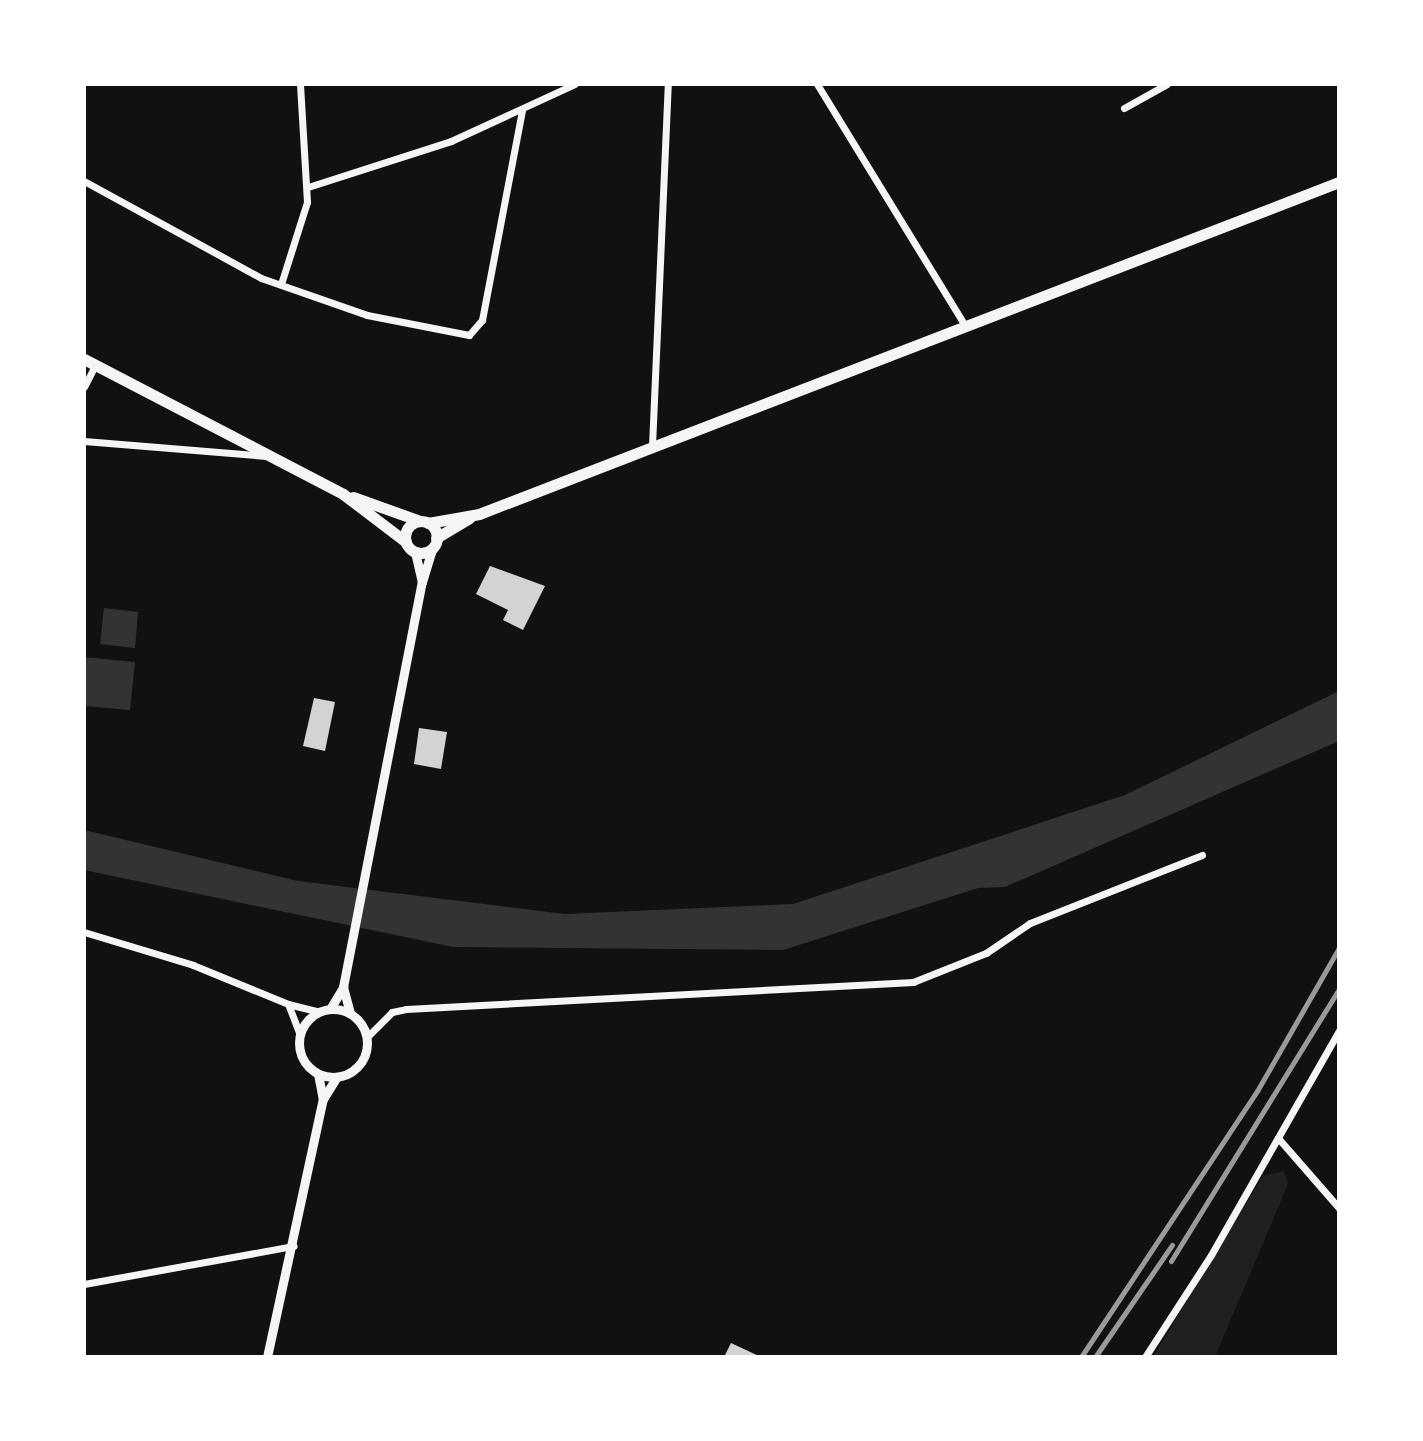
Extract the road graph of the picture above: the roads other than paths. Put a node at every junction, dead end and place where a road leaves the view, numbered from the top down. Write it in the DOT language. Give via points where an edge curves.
graph roads {
  1 [pos="300,84"];
  2 [pos="575,84"];
  3 [pos="668,84"];
  4 [pos="817,84"];
  5 [pos="1167,84"];
  6 [pos="1124,108"];
  7 [pos="522,110"];
  8 [pos="84,181"];
  9 [pos="1339,182"];
  10 [pos="308,187"];
  11 [pos="281,284"];
  12 [pos="966,327"];
  13 [pos="90,362"];
  14 [pos="84,387"];
  15 [pos="84,441"];
  16 [pos="652,446"];
  17 [pos="276,457"];
  18 [pos="343,494"];
  19 [pos="473,515"];
  20 [pos="424,522"];
  21 [pos="406,542"];
  22 [pos="435,542"];
  23 [pos="415,552"];
  24 [pos="422,582"];
  25 [pos="1202,855"];
  26 [pos="84,932"];
  27 [pos="344,984"];
  28 [pos="288,1004"];
  29 [pos="325,1010"];
  30 [pos="350,1013"];
  31 [pos="1339,1031"];
  32 [pos="300,1035"];
  33 [pos="367,1037"];
  34 [pos="318,1074"];
  35 [pos="337,1077"];
  36 [pos="323,1099"];
  37 [pos="1278,1138"];
  38 [pos="1339,1208"];
  39 [pos="294,1246"];
  40 [pos="84,1284"];
  41 [pos="267,1357"];
  42 [pos="1145,1357"];
  1 -- 10 [label="street"];
  2 -- 7 [label="street"];
  3 -- 16 [label="street"];
  4 -- 12 [label="street"];
  5 -- 6 [label="street"];
  7 -- 10 [label="street" via="451,141"];
  7 -- 11 [label="street" via="482,320 469,335 367,315"];
  8 -- 11 [label="street" via="230,262"];
  9 -- 12 [label="main road"];
  10 -- 11 [label="street"];
  12 -- 16 [label="main road"];
  13 -- 14 [label="street"];
  13 -- 17 [label="main road"];
  15 -- 17 [label="street"];
  16 -- 19 [label="main road"];
  17 -- 18 [label="main road"];
  18 -- 20 [label="main road"];
  18 -- 21 [label="main road"];
  19 -- 20 [label="main road"];
  19 -- 22 [label="main road"];
  20 -- 21 [label="main road" via="408,528"];
  20 -- 22 [label="main road"];
  21 -- 23 [label="main road"];
  22 -- 23 [label="main road"];
  22 -- 24 [label="street"];
  23 -- 24 [label="street"];
  24 -- 27 [label="street"];
  25 -- 33 [label="street" via="1030,923 986,953 913,982 406,1009 392,1012"];
  26 -- 28 [label="street" via="193,965"];
  27 -- 29 [label="street"];
  27 -- 30 [label="street"];
  28 -- 29 [label="street"];
  28 -- 32 [label="street"];
  29 -- 30 [label="street"];
  29 -- 32 [label="street"];
  30 -- 33 [label="street"];
  31 -- 37 [label="street"];
  32 -- 34 [label="street" via="302,1057"];
  33 -- 35 [label="street" via="358,1068"];
  34 -- 35 [label="street"];
  34 -- 36 [label="street"];
  35 -- 36 [label="street"];
  36 -- 39 [label="street"];
  37 -- 38 [label="street"];
  37 -- 42 [label="street"];
  39 -- 40 [label="street"];
  39 -- 41 [label="street"];
}
